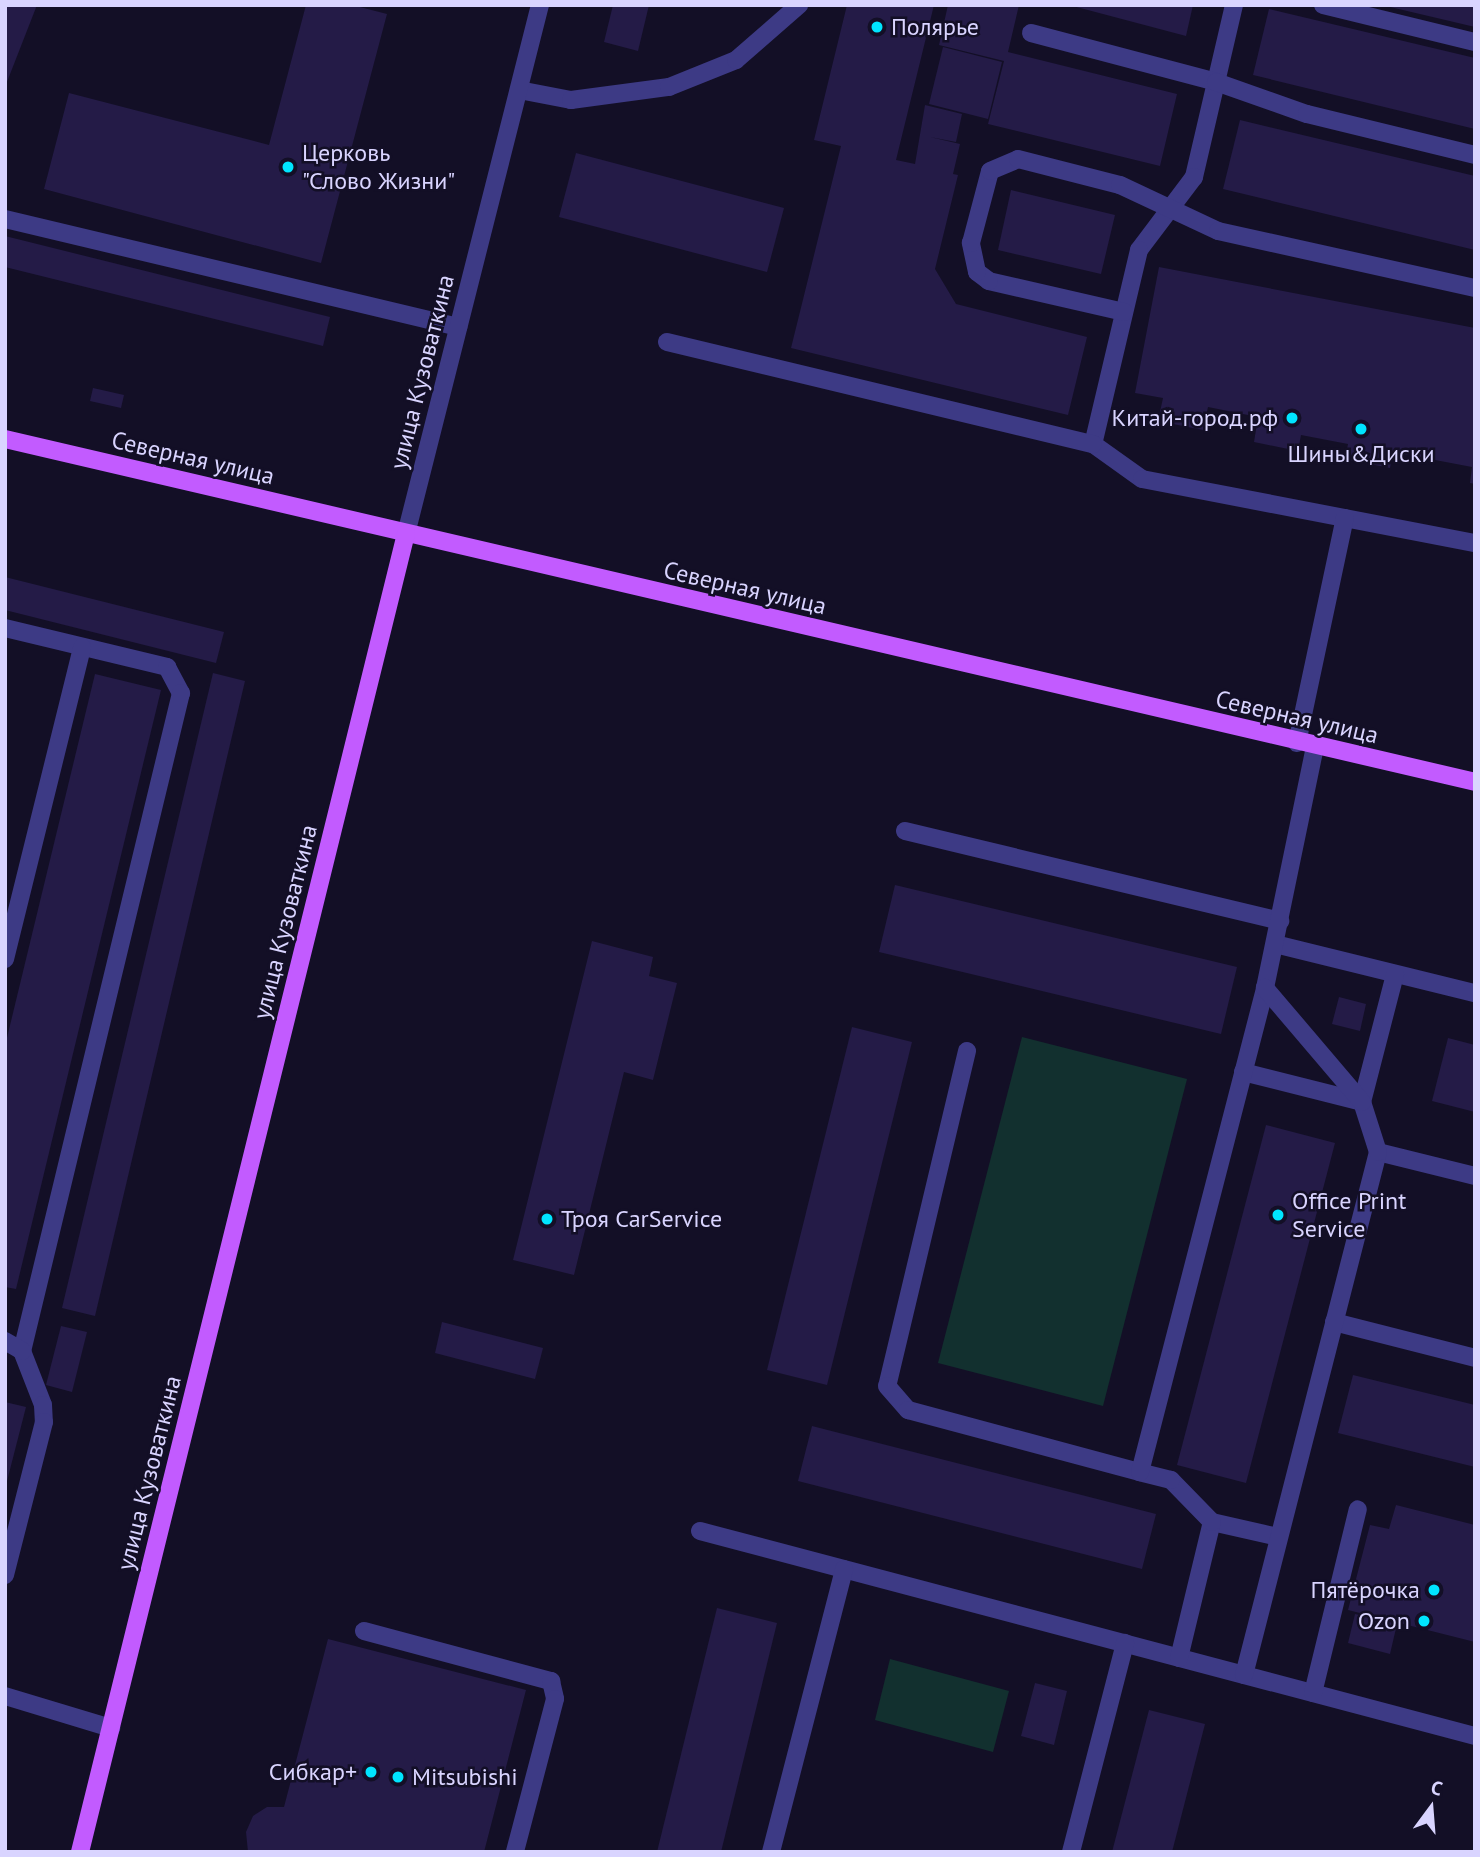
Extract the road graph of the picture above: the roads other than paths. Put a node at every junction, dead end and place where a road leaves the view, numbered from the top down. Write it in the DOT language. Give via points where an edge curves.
graph roads {
  1 [pos="540,5"];
  2 [pos="799,5"];
  3 [pos="1234,5"];
  4 [pos="1323,5"];
  5 [pos="1031,33"];
  6 [pos="1475,42"];
  7 [pos="1216,82"];
  8 [pos="519,90"];
  9 [pos="1475,155"];
  10 [pos="1168,211"];
  11 [pos="5,219"];
  12 [pos="1475,288"];
  13 [pos="1124,312"];
  14 [pos="458,327"];
  15 [pos="667,342"];
  16 [pos="5,439"];
  17 [pos="1093,444"];
  18 [pos="1345,518"];
  19 [pos="406,534"];
  20 [pos="1475,543"];
  21 [pos="5,628"];
  22 [pos="82,647"];
  23 [pos="1297,743"];
  24 [pos="1315,747"];
  25 [pos="1475,782"];
  26 [pos="905,831"];
  27 [pos="1280,921"];
  28 [pos="1275,944"];
  29 [pos="5,959"];
  30 [pos="1395,974"];
  31 [pos="1265,988"];
  32 [pos="1475,993"];
  33 [pos="967,1051"];
  34 [pos="1243,1072"];
  35 [pos="1362,1101"];
  36 [pos="1377,1152"];
  37 [pos="1475,1176"];
  38 [pos="1334,1322"];
  39 [pos="5,1341"];
  40 [pos="22,1351"];
  41 [pos="1475,1358"];
  42 [pos="1140,1472"];
  43 [pos="1358,1509"];
  44 [pos="1212,1522"];
  45 [pos="11,1527"];
  46 [pos="700,1531"];
  47 [pos="1278,1537"];
  48 [pos="844,1569"];
  49 [pos="5,1575"];
  50 [pos="364,1632"];
  51 [pos="1125,1643"];
  52 [pos="1179,1658"];
  53 [pos="1244,1675"];
  54 [pos="1313,1693"];
  55 [pos="5,1696"];
  56 [pos="111,1728"];
  57 [pos="1475,1737"];
  58 [pos="80,1852"];
  59 [pos="515,1852"];
  60 [pos="771,1852"];
  61 [pos="1071,1852"];
  1 -- 8 [label="street, улица Кузоваткина"];
  2 -- 8 [label="street" via="736,60 669,87 571,100"];
  3 -- 7 [label="street"];
  4 -- 6 [label="street"];
  5 -- 7 [label="street"];
  7 -- 9 [label="street" via="1307,114"];
  7 -- 10 [label="street" via="1194,177"];
  8 -- 14 [label="street, улица Кузоваткина"];
  10 -- 12 [label="street" via="1218,231"];
  10 -- 13 [label="street" via="1139,250"];
  10 -- 13 [label="street" via="1120,185 1018,159 996,166 983,186 971,243 977,272 989,281"];
  11 -- 14 [label="street"];
  13 -- 17 [label="street"];
  14 -- 19 [label="street, улица Кузоваткина"];
  15 -- 17 [label="street"];
  16 -- 19 [label="main road, Северная улица"];
  17 -- 18 [label="street" via="1142,479"];
  18 -- 20 [label="street"];
  18 -- 23 [label="street"];
  19 -- 23 [label="main road, Северная улица"];
  19 -- 56 [label="main road, улица Кузоваткина"];
  21 -- 22 [label="street"];
  22 -- 29 [label="street"];
  22 -- 40 [label="street" via="167,667 175,674 181,693"];
  23 -- 24 [label="main road, Северная улица"];
  24 -- 25 [label="main road, Северная улица"];
  24 -- 27 [label="street"];
  26 -- 27 [label="street"];
  27 -- 28 [label="street"];
  28 -- 30 [label="street"];
  28 -- 31 [label="street"];
  30 -- 32 [label="street"];
  30 -- 35 [label="street"];
  31 -- 34 [label="street"];
  31 -- 35 [label="street"];
  33 -- 42 [label="street" via="887,1386 908,1410"];
  34 -- 35 [label="street"];
  34 -- 42 [label="street"];
  35 -- 36 [label="street"];
  36 -- 37 [label="street"];
  36 -- 38 [label="street"];
  38 -- 41 [label="street"];
  38 -- 47 [label="street"];
  39 -- 40 [label="street"];
  40 -- 45 [label="street" via="44,1405 44,1422"];
  42 -- 44 [label="street" via="1171,1480"];
  43 -- 54 [label="street"];
  44 -- 47 [label="street"];
  44 -- 52 [label="street"];
  45 -- 49 [label="street"];
  46 -- 48 [label="street"];
  47 -- 53 [label="street"];
  48 -- 51 [label="street"];
  48 -- 60 [label="street"];
  50 -- 59 [label="street" via="551,1681 555,1699"];
  51 -- 52 [label="street"];
  51 -- 61 [label="street"];
  52 -- 53 [label="street"];
  53 -- 54 [label="street"];
  54 -- 57 [label="street"];
  55 -- 56 [label="street"];
  56 -- 58 [label="main road, улица Кузоваткина"];
}
